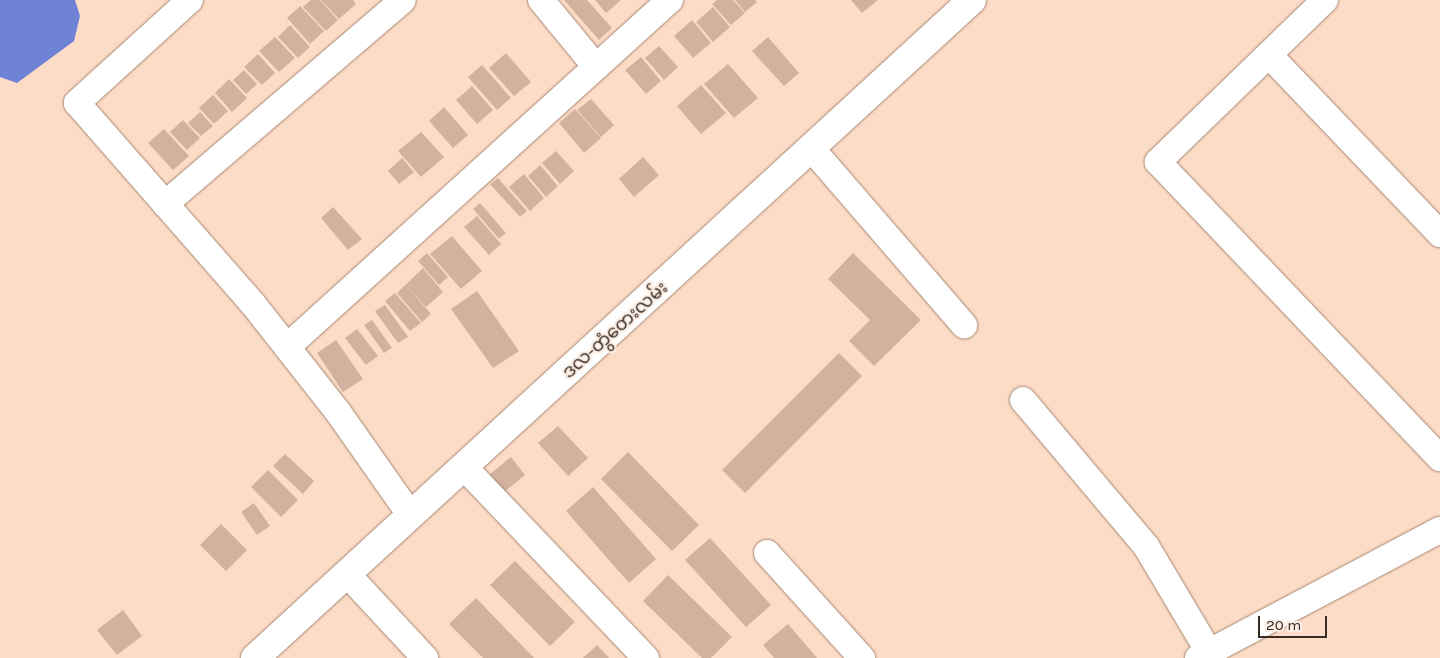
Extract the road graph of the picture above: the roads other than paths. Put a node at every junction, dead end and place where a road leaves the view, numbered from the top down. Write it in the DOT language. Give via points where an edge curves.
graph roads {
  1 [pos="190,0"];
  2 [pos="402,0"];
  3 [pos="541,0"];
  4 [pos="670,0"];
  5 [pos="972,0"];
  6 [pos="1325,0"];
  7 [pos="1269,55"];
  8 [pos="596,67"];
  9 [pos="812,149"];
  10 [pos="166,204"];
  11 [pos="1440,234"];
  12 [pos="964,325"];
  13 [pos="287,347"];
  14 [pos="1024,400"];
  15 [pos="1440,458"];
  16 [pos="464,467"];
  17 [pos="411,516"];
  18 [pos="1440,530"];
  19 [pos="767,553"];
  20 [pos="347,574"];
  21 [pos="1204,655"];
  22 [pos="255,658"];
  23 [pos="425,658"];
  24 [pos="646,658"];
  25 [pos="862,658"];
  1 -- 10 [label="street" via="77,103"];
  2 -- 10 [label="street"];
  3 -- 8 [label="street"];
  4 -- 8 [label="street"];
  5 -- 9 [label="main road, ဒလ-တွံတေးလမ်း"];
  6 -- 7 [label="street"];
  7 -- 11 [label="street"];
  7 -- 15 [label="street" via="1158,162"];
  8 -- 13 [label="street"];
  9 -- 12 [label="street"];
  9 -- 16 [label="main road, ဒလ-တွံတေးလမ်း"];
  10 -- 13 [label="street"];
  13 -- 17 [label="street" via="338,412"];
  14 -- 21 [label="street" via="1146,546"];
  16 -- 17 [label="main road, ဒလ-တွံတေးလမ်း"];
  16 -- 24 [label="street"];
  17 -- 20 [label="main road, ဒလ-တွံတေးလမ်း"];
  18 -- 21 [label="street"];
  19 -- 25 [label="street"];
  20 -- 22 [label="main road, ဒလ-တွံတေးလမ်း"];
  20 -- 23 [label="street"];
}
